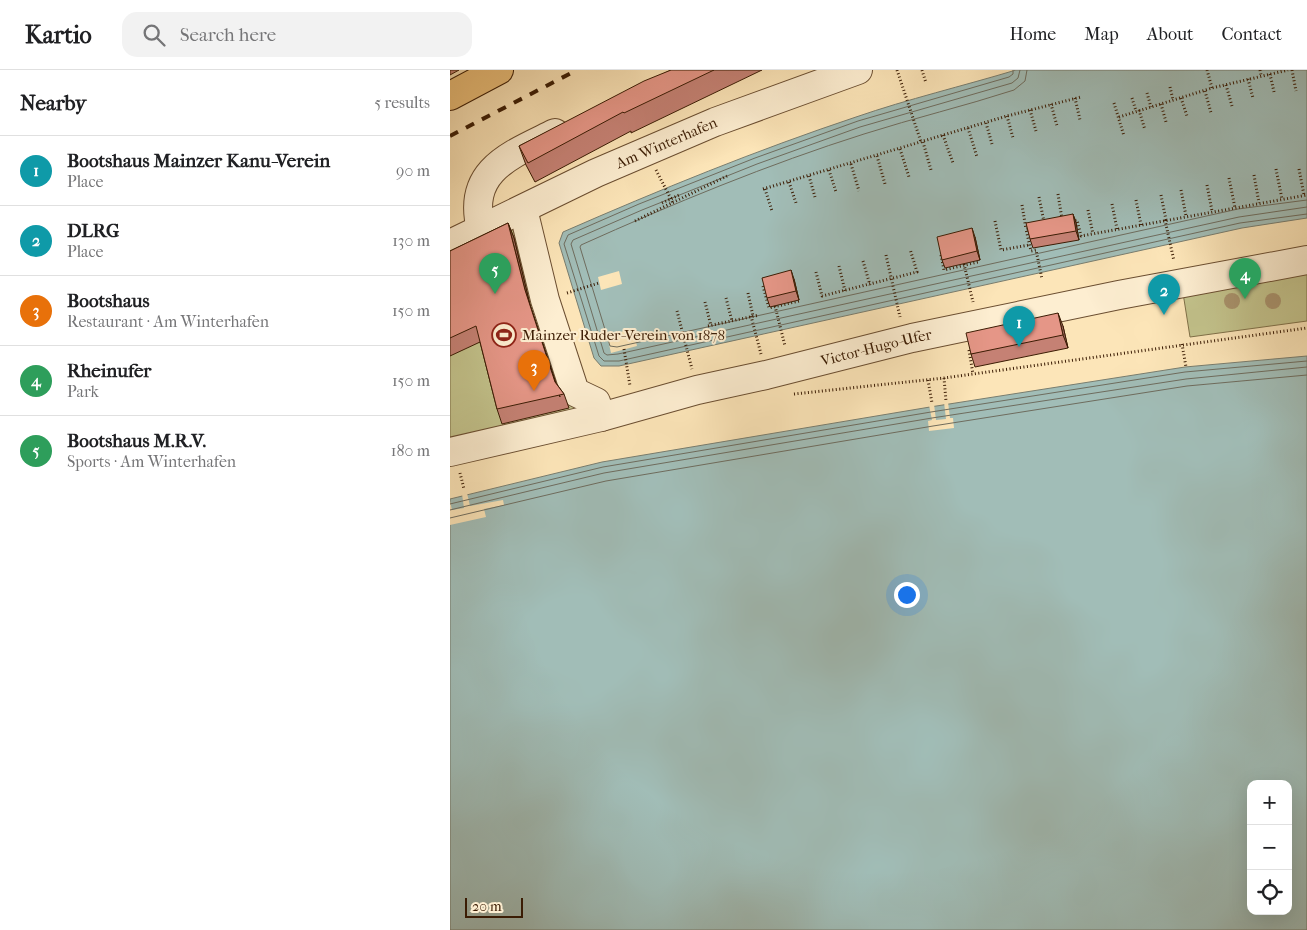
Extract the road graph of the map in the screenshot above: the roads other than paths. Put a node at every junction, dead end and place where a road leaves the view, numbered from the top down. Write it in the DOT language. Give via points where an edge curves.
graph roads {
  1 [pos="499,70"];
  2 [pos="858,70"];
  3 [pos="450,96"];
  4 [pos="574,123"];
  5 [pos="523,209"];
  6 [pos="481,229"];
  7 [pos="450,244"];
  8 [pos="1307,260"];
  9 [pos="600,417"];
  10 [pos="450,452"];
  1 -- 3 [label="main road"];
  2 -- 5 [label="street, Am Winterhafen" via="714,122 596,173"];
  4 -- 6 [label="street" via="504,159 492,171 478,196 477,214"];
  5 -- 6 [label="street, Am Winterhafen"];
  5 -- 9 [label="street" via="545,300 575,392 596,402"];
  6 -- 7 [label="street, Am Winterhafen"];
  8 -- 9 [label="street, Victor-Hugo-Ufer" via="912,338"];
  9 -- 10 [label="street, Victor-Hugo-Ufer"];
}
